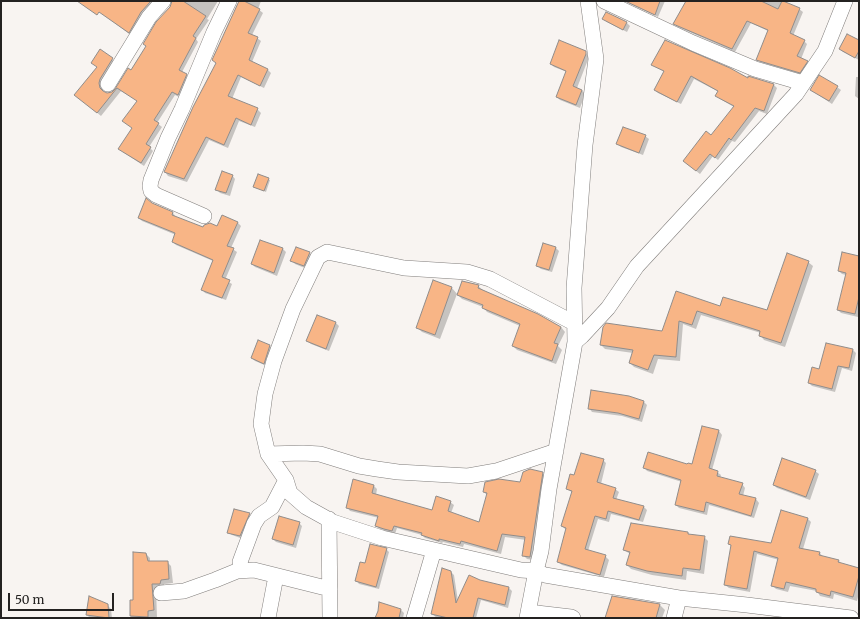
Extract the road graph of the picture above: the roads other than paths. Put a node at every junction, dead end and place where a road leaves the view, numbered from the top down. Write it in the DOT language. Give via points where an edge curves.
graph roads {
  1 [pos="163,1"];
  2 [pos="229,1"];
  3 [pos="588,1"];
  4 [pos="604,1"];
  5 [pos="845,1"];
  6 [pos="108,84"];
  7 [pos="803,84"];
  8 [pos="204,216"];
  9 [pos="574,323"];
  10 [pos="575,342"];
  11 [pos="556,451"];
  12 [pos="268,454"];
  13 [pos="286,480"];
  14 [pos="329,519"];
  15 [pos="434,550"];
  16 [pos="240,562"];
  17 [pos="536,571"];
  18 [pos="276,576"];
  19 [pos="330,589"];
  20 [pos="161,593"];
  21 [pos="679,598"];
  22 [pos="528,615"];
  23 [pos="268,618"];
  24 [pos="330,618"];
  25 [pos="414,618"];
  26 [pos="573,618"];
  27 [pos="674,618"];
  28 [pos="851,618"];
  1 -- 6 [label="street" via="149,17"];
  2 -- 8 [label="street" via="168,138 150,186 156,195"];
  3 -- 9 [label="street" via="596,59 585,145 574,288"];
  4 -- 7 [label="street" via="755,69"];
  5 -- 7 [label="street" via="825,51"];
  7 -- 10 [label="street" via="637,266 608,308"];
  9 -- 10 [label="street"];
  9 -- 12 [label="street" via="490,279 467,272 404,268 327,252 318,257 293,309 274,361 265,394 261,424"];
  10 -- 11 [label="street"];
  11 -- 12 [label="street" via="496,471 468,476 377,469 320,454"];
  11 -- 17 [label="street"];
  12 -- 13 [label="street"];
  13 -- 14 [label="street" via="290,493 306,507"];
  13 -- 16 [label="street" via="272,507 259,516 254,524"];
  14 -- 15 [label="street" via="382,538"];
  14 -- 19 [label="street"];
  15 -- 17 [label="street" via="521,570"];
  15 -- 25 [label="street"];
  17 -- 21 [label="street" via="545,575"];
  17 -- 22 [label="street"];
  18 -- 19 [label="street"];
  18 -- 20 [label="street" via="254,570 237,571 184,591"];
  18 -- 23 [label="street"];
  19 -- 24 [label="street"];
  21 -- 27 [label="street"];
  21 -- 28 [label="street"];
  22 -- 26 [label="street"];
}
